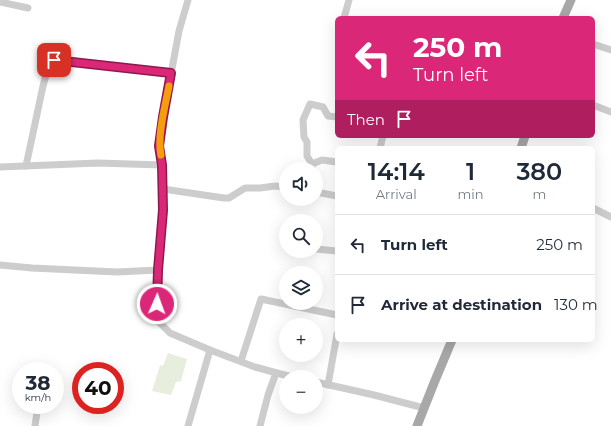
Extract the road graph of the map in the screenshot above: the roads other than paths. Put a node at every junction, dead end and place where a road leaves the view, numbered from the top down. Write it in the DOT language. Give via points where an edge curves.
graph roads {
  1 [pos="186,0"];
  2 [pos="350,0"];
  3 [pos="571,0"];
  4 [pos="0,2"];
  5 [pos="28,8"];
  6 [pos="345,16"];
  7 [pos="564,16"];
  8 [pos="595,45"];
  9 [pos="611,50"];
  10 [pos="171,73"];
  11 [pos="595,106"];
  12 [pos="611,112"];
  13 [pos="335,117"];
  14 [pos="310,162"];
  15 [pos="319,162"];
  16 [pos="335,162"];
  17 [pos="162,165"];
  18 [pos="26,166"];
  19 [pos="0,167"];
  20 [pos="279,186"];
  21 [pos="163,189"];
  22 [pos="323,193"];
  23 [pos="335,196"];
  24 [pos="595,209"];
  25 [pos="611,218"];
  26 [pos="323,250"];
  27 [pos="335,251"];
  28 [pos="0,265"];
  29 [pos="158,270"];
  30 [pos="335,315"];
  31 [pos="336,342"];
  32 [pos="451,342"];
  33 [pos="210,350"];
  34 [pos="241,361"];
  35 [pos="276,373"];
  36 [pos="279,374"];
  37 [pos="323,384"];
  38 [pos="328,385"];
  39 [pos="424,408"];
  40 [pos="37,414"];
  41 [pos="35,426"];
  42 [pos="188,426"];
  43 [pos="260,426"];
  44 [pos="417,426"];
  1 -- 10 [label="street"];
  2 -- 6 [label="street"];
  3 -- 7 [label="main road"];
  4 -- 5 [label="street"];
  8 -- 9 [label="street"];
  10 -- 17 [label="street" via="159,146"];
  10 -- 18 [label="street" via="51,61"];
  11 -- 12 [label="street"];
  13 -- 14 [label="street" via="328,116 323,107 310,104 303,120"];
  15 -- 16 [label="street"];
  17 -- 18 [label="street" via="98,163"];
  17 -- 21 [label="street"];
  18 -- 19 [label="street"];
  20 -- 21 [label="street" via="245,188 229,198"];
  21 -- 29 [label="street"];
  22 -- 23 [label="street"];
  24 -- 25 [label="street"];
  26 -- 27 [label="street"];
  28 -- 29 [label="street" via="117,272"];
  29 -- 33 [label="street" via="159,322 170,333"];
  30 -- 34 [label="street" via="261,299"];
  31 -- 38 [label="street"];
  32 -- 39 [label="main road"];
  33 -- 34 [label="street"];
  33 -- 42 [label="street"];
  34 -- 35 [label="street"];
  35 -- 36 [label="street"];
  35 -- 43 [label="street"];
  37 -- 38 [label="street"];
  38 -- 39 [label="street"];
  39 -- 44 [label="main road"];
  40 -- 41 [label="street"];
}
